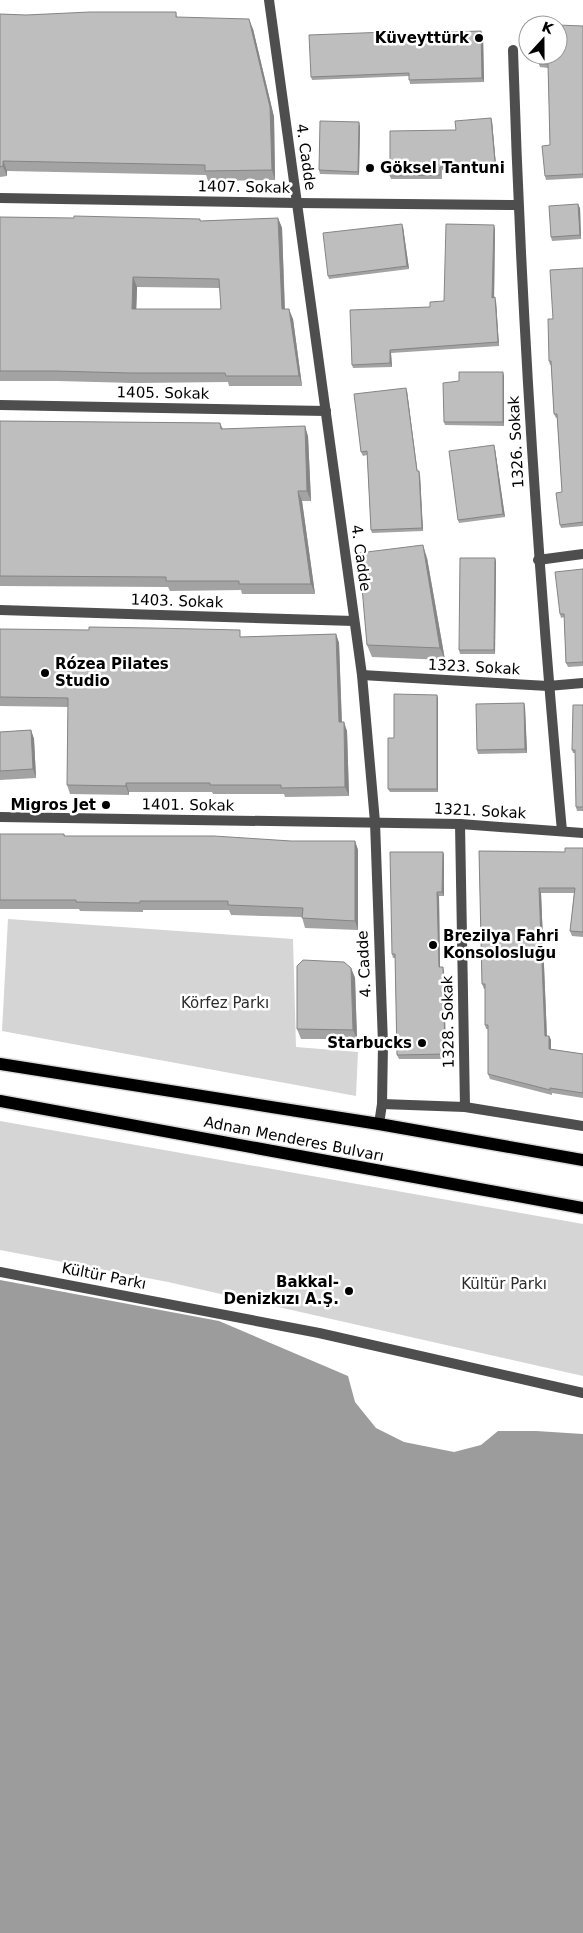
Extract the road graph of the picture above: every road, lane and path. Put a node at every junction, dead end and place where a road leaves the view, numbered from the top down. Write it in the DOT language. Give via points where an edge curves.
graph roads {
  1 [pos="269,0"];
  2 [pos="513,50"];
  3 [pos="0,198"];
  4 [pos="297,203"];
  5 [pos="518,205"];
  6 [pos="0,404"];
  7 [pos="326,411"];
  8 [pos="583,554"];
  9 [pos="538,560"];
  10 [pos="0,610"];
  11 [pos="354,621"];
  12 [pos="362,675"];
  13 [pos="583,684"];
  14 [pos="548,686"];
  15 [pos="0,817"];
  16 [pos="375,822"];
  17 [pos="460,824"];
  18 [pos="562,831"];
  19 [pos="583,833"];
  20 [pos="0,1064"];
  21 [pos="0,1101"];
  22 [pos="382,1104"];
  23 [pos="465,1107"];
  24 [pos="379,1124"];
  25 [pos="583,1126"];
  26 [pos="583,1160"];
  27 [pos="583,1208"];
  28 [pos="0,1272"];
  29 [pos="583,1393"];
  1 -- 4 [label="street, 4. Cadde"];
  2 -- 5 [label="street, 1326. Sokak"];
  3 -- 4 [label="street, 1407. Sokak"];
  4 -- 5 [label="street, 1407. Sokak"];
  4 -- 7 [label="street, 4. Cadde"];
  5 -- 9 [label="street, 1326. Sokak"];
  6 -- 7 [label="street, 1405. Sokak"];
  7 -- 11 [label="street, 4. Cadde"];
  8 -- 9 [label="street"];
  9 -- 14 [label="street, 1326. Sokak"];
  10 -- 11 [label="street, 1403. Sokak"];
  11 -- 12 [label="street, 4. Cadde"];
  12 -- 14 [label="street, 1323. Sokak"];
  12 -- 16 [label="street, 4. Cadde"];
  13 -- 14 [label="street, 1323. Sokak"];
  14 -- 18 [label="street, 1326. Sokak"];
  15 -- 16 [label="street, 1401. Sokak"];
  16 -- 17 [label="street, 1321. Sokak"];
  16 -- 22 [label="street, 4. Cadde"];
  17 -- 18 [label="street, 1321. Sokak"];
  17 -- 23 [label="street, 1328. Sokak"];
  18 -- 19 [label="street, 1321. Sokak"];
  20 -- 24 [label="main road, Adnan Menderes Bulvarı"];
  21 -- 27 [label="main road, Adnan Menderes Bulvarı"];
  22 -- 23 [label="street"];
  22 -- 24 [label="street, 4. Cadde"];
  23 -- 25 [label="street"];
  24 -- 26 [label="main road, Adnan Menderes Bulvarı"];
  28 -- 29 [label="street, Kültür Parkı" via="319,1333"];
}
